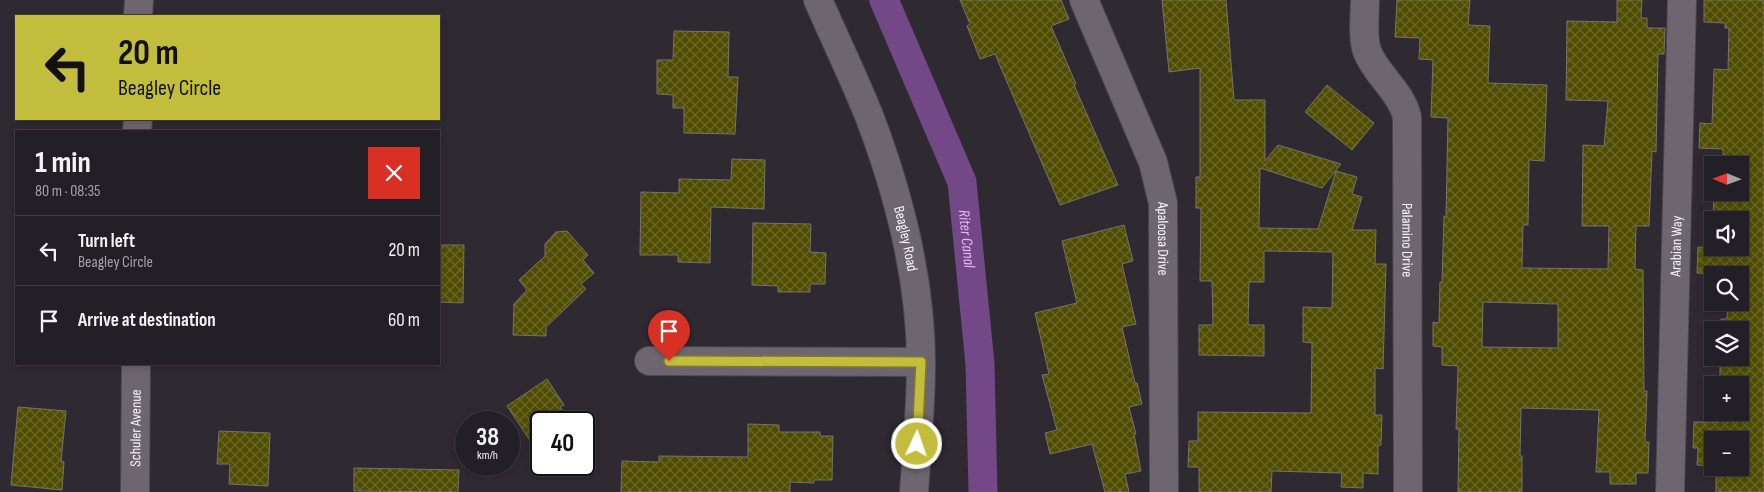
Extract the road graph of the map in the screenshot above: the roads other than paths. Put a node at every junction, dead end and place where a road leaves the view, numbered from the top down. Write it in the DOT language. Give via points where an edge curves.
graph roads {
  1 [pos="138,0"];
  2 [pos="818,0"];
  3 [pos="1084,0"];
  4 [pos="1365,0"];
  5 [pos="1682,0"];
  6 [pos="138,15"];
  7 [pos="649,361"];
  8 [pos="921,362"];
  9 [pos="136,365"];
  10 [pos="135,492"];
  11 [pos="914,492"];
  12 [pos="1164,492"];
  13 [pos="1408,492"];
  14 [pos="1670,492"];
  1 -- 6 [label="street"];
  2 -- 8 [label="street, Beagley Road" via="869,117 898,205 915,293"];
  3 -- 12 [label="street, Apaloosa Drive" via="1153,162 1164,203"];
  4 -- 13 [label="street, Palamino Drive" via="1367,51 1400,99 1407,117"];
  5 -- 14 [label="street, Arabian Way"];
  7 -- 8 [label="street"];
  8 -- 11 [label="street, Beagley Road"];
  9 -- 10 [label="street, Schuler Avenue"];
}
